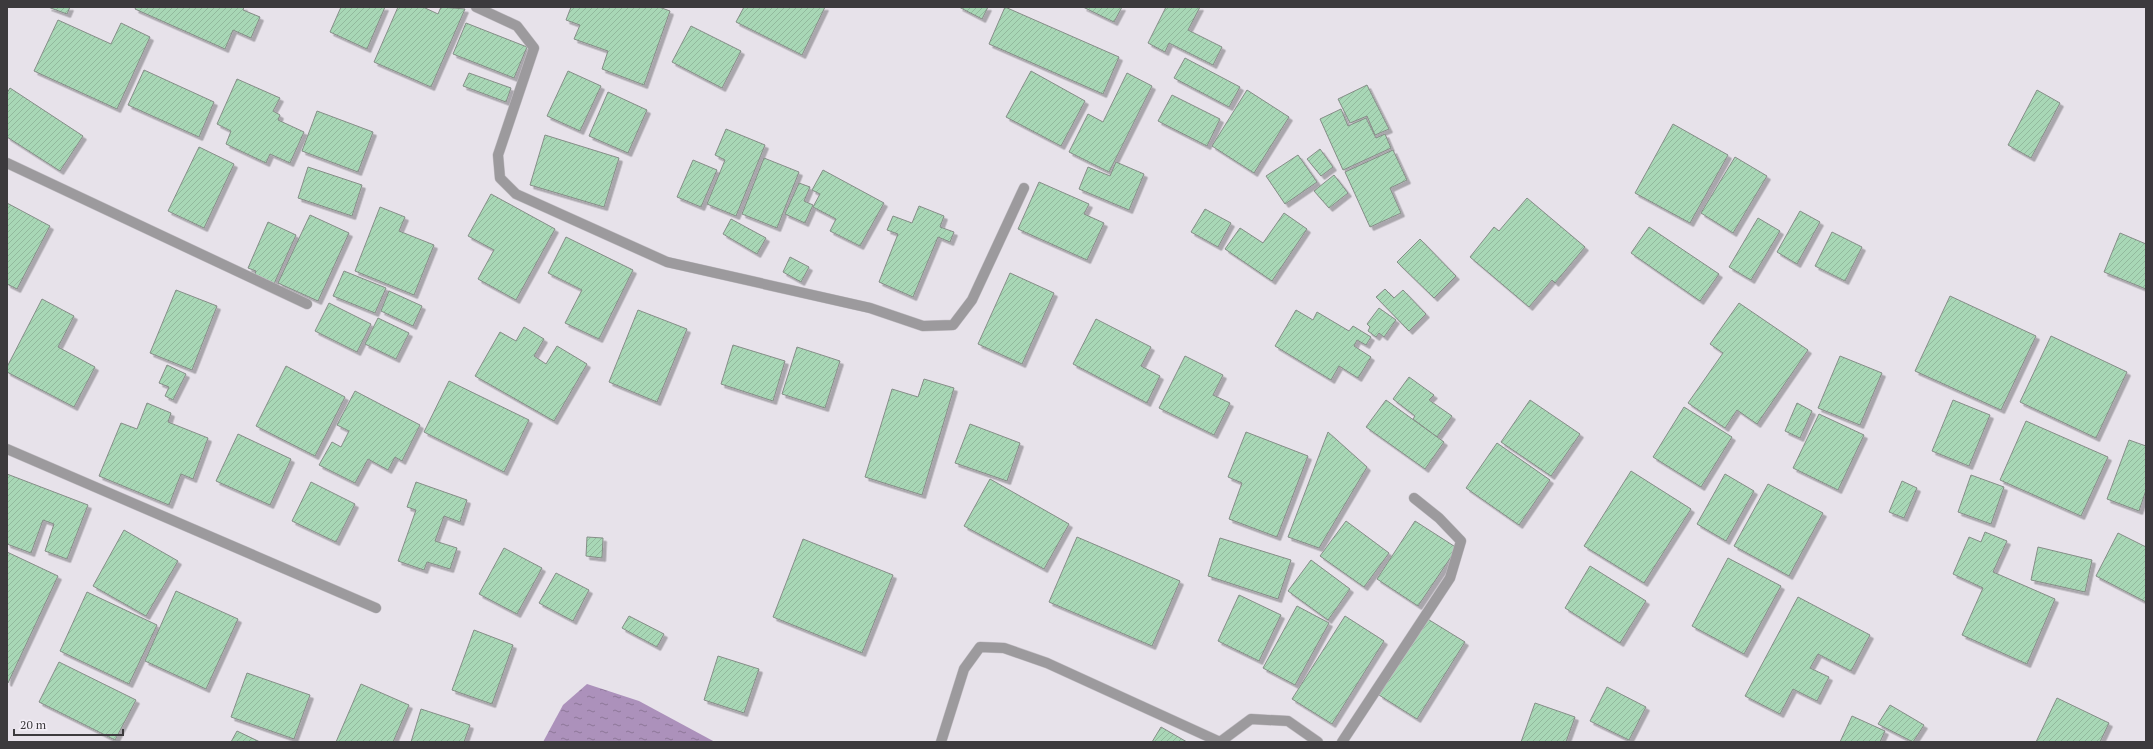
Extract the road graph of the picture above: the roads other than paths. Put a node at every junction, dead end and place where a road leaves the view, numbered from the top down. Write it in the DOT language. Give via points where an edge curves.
graph roads {
  1 [pos="476,7"];
  2 [pos="7,163"];
  3 [pos="1024,188"];
  4 [pos="306,304"];
  5 [pos="7,449"];
  6 [pos="1414,498"];
  7 [pos="376,608"];
  8 [pos="940,742"];
  9 [pos="1220,742"];
  10 [pos="1318,742"];
  11 [pos="1342,742"];
  1 -- 3 [label="street" via="517,26 534,48 498,155 500,178 516,194 667,262 870,308 923,326 953,325 972,300"];
  2 -- 4 [label="street"];
  5 -- 7 [label="street"];
  6 -- 11 [label="street" via="1439,518 1461,541 1450,578"];
  8 -- 9 [label="street" via="964,669 980,647 1004,648 1047,663"];
  9 -- 10 [label="street" via="1251,719 1288,721"];
}
